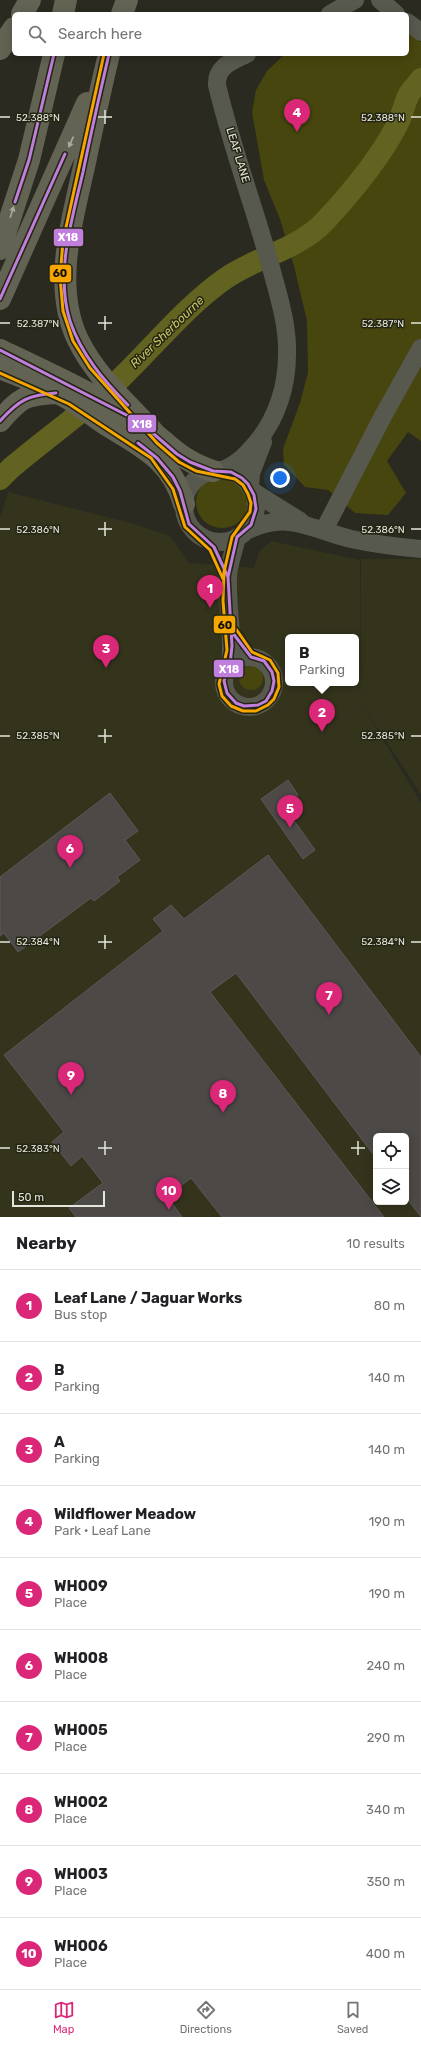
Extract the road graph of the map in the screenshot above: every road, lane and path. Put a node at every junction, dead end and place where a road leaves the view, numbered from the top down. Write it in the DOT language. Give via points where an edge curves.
graph roads {
  1 [pos="30,0"];
  2 [pos="66,0"];
  3 [pos="127,0"];
  4 [pos="355,0"];
  5 [pos="380,0"];
  6 [pos="23,12"];
  7 [pos="63,12"];
  8 [pos="123,12"];
  9 [pos="334,12"];
  10 [pos="394,12"];
  11 [pos="409,23"];
  12 [pos="12,31"];
  13 [pos="421,32"];
  14 [pos="0,49"];
  15 [pos="54,56"];
  16 [pos="105,56"];
  17 [pos="109,56"];
  18 [pos="244,56"];
  19 [pos="0,250"];
  20 [pos="0,299"];
  21 [pos="421,348"];
  22 [pos="0,350"];
  23 [pos="0,368"];
  24 [pos="69,394"];
  25 [pos="118,413"];
  26 [pos="0,421"];
  27 [pos="267,430"];
  28 [pos="217,471"];
  29 [pos="251,489"];
  30 [pos="184,504"];
  31 [pos="304,524"];
  32 [pos="324,530"];
  33 [pos="242,534"];
  34 [pos="208,540"];
  35 [pos="421,549"];
  36 [pos="228,577"];
  37 [pos="232,632"];
  38 [pos="251,657"];
  39 [pos="230,665"];
  1 -- 6 [label="highway"];
  2 -- 7 [label="highway"];
  3 -- 8 [label="highway"];
  4 -- 9 [label="street"];
  5 -- 10 [label="street"];
  11 -- 13 [label="street"];
  12 -- 14 [label="highway"];
  19 -- 15 [label="highway, one-way" via="29,160"];
  16 -- 20 [label="highway, one-way" via="76,130"];
  17 -- 25 [label="highway" via="77,197 68,248 66,278 70,321 86,354 99,372"];
  18 -- 27 [label="street, LEAF LANE" via="222,69 217,85 286,324 288,354 282,392"];
  21 -- 32 [label="street"];
  22 -- 24 [label="highway"];
  23 -- 24 [label="highway"];
  24 -- 25 [label="highway"];
  24 -- 26 [label="highway" via="31,395 19,400"];
  25 -- 28 [label="highway" via="157,436 190,462"];
  25 -- 30 [label="highway" via="127,436 154,454 173,479"];
  27 -- 28 [label="street" via="247,454 230,467"];
  27 -- 29 [label="street" via="251,473"];
  28 -- 29 [label="street" via="238,475"];
  28 -- 30 [label="street" via="202,475 194,482 186,493"];
  29 -- 31 [label="street"];
  29 -- 33 [label="street" via="256,503 255,513 251,524"];
  30 -- 34 [label="street" via="190,525"];
  31 -- 32 [label="street"];
  31 -- 33 [label="street" via="272,521"];
  32 -- 35 [label="street" via="390,546"];
  33 -- 34 [label="street" via="224,541"];
  33 -- 36 [label="street"];
  34 -- 36 [label="street"];
  36 -- 37 [label="street"];
  37 -- 38 [label="street"];
  37 -- 39 [label="street"];
  38 -- 39 [label="street" via="242,658"];
  38 -- 39 [label="street" via="264,661 274,677 271,694 266,701 258,705 244,706 229,697 224,681"];
}
